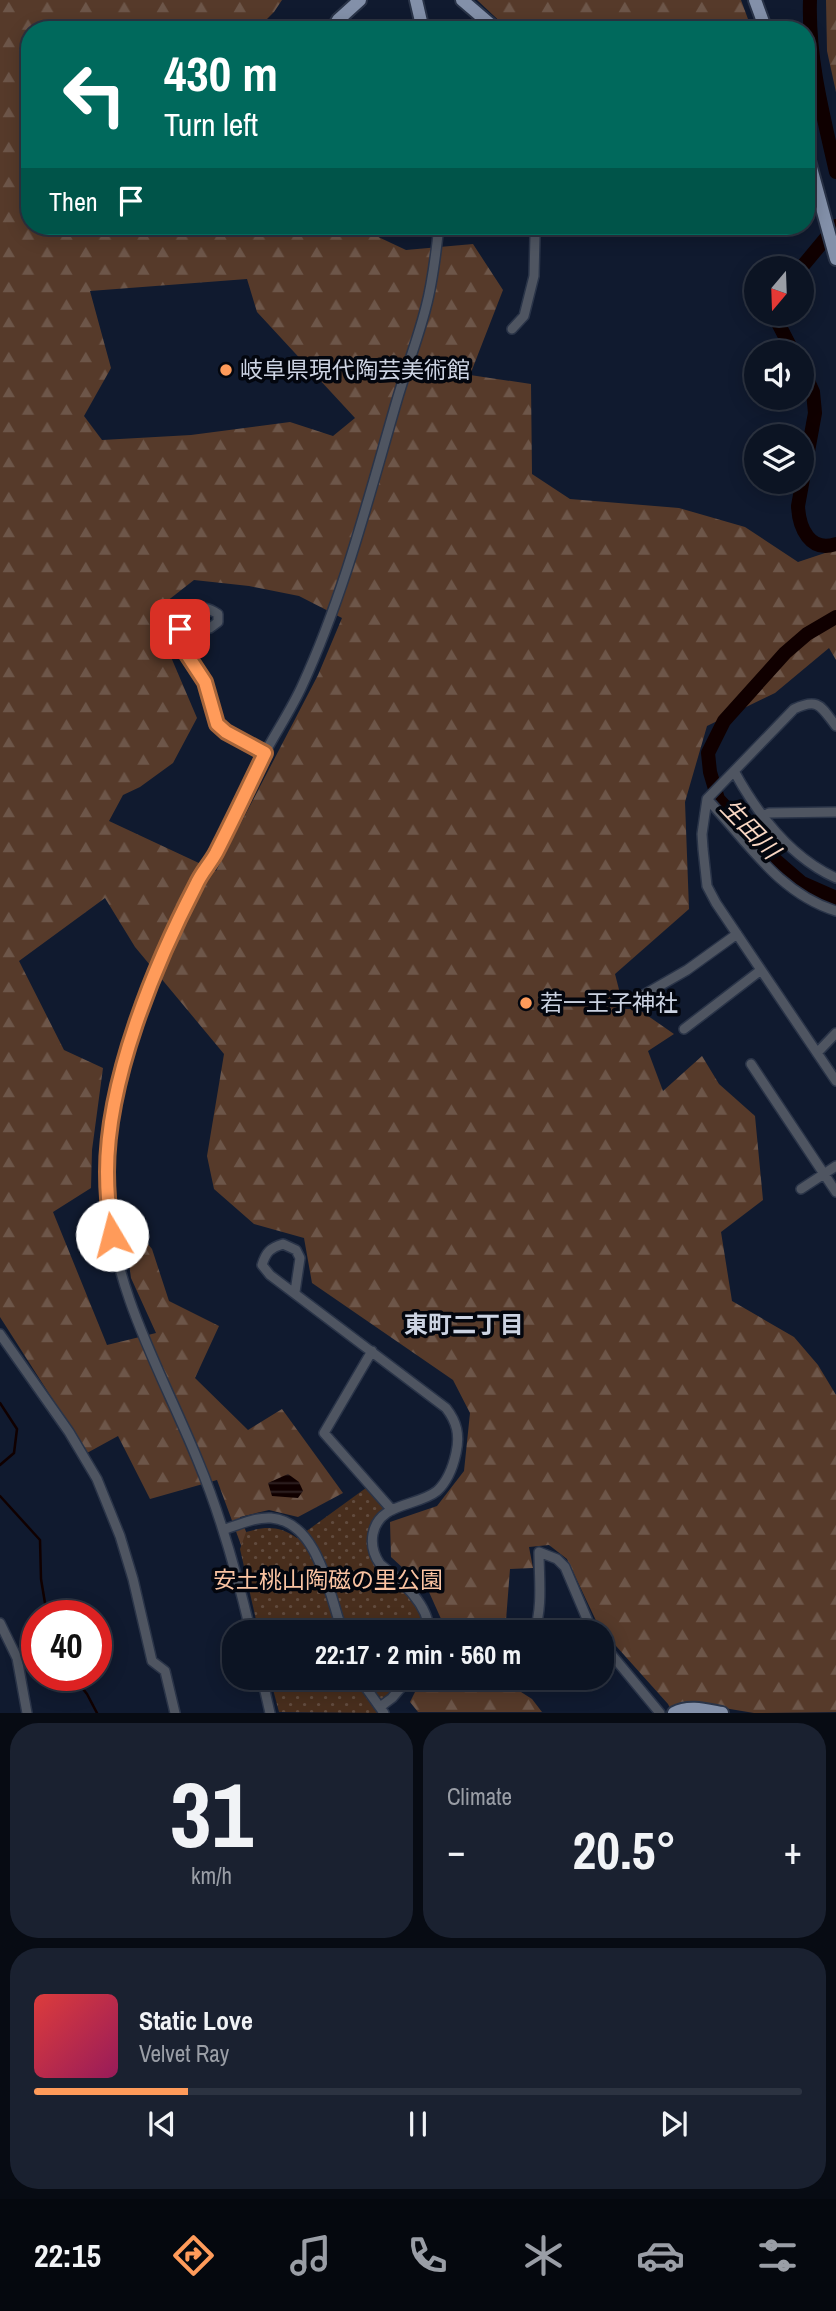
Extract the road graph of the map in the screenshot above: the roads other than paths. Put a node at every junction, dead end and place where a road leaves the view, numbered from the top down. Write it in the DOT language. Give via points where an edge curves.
graph roads {
  1 [pos="360,0"];
  2 [pos="416,0"];
  3 [pos="463,0"];
  4 [pos="755,0"];
  5 [pos="337,21"];
  6 [pos="421,21"];
  7 [pos="487,21"];
  8 [pos="763,21"];
  9 [pos="815,184"];
  10 [pos="438,235"];
  11 [pos="535,235"];
  12 [pos="834,253"];
  13 [pos="512,329"];
  14 [pos="182,642"];
  15 [pos="836,726"];
  16 [pos="265,753"];
  17 [pos="734,771"];
  18 [pos="707,799"];
  19 [pos="836,812"];
  20 [pos="763,816"];
  21 [pos="836,878"];
  22 [pos="836,911"];
  23 [pos="737,934"];
  24 [pos="761,970"];
  25 [pos="633,1001"];
  26 [pos="684,1029"];
  27 [pos="836,1033"];
  28 [pos="817,1053"];
  29 [pos="751,1064"];
  30 [pos="836,1081"];
  31 [pos="836,1167"];
  32 [pos="824,1174"];
  33 [pos="801,1189"];
  34 [pos="836,1192"];
  35 [pos="295,1292"];
  36 [pos="0,1334"];
  37 [pos="372,1351"];
  38 [pos="392,1510"];
  39 [pos="223,1530"];
  40 [pos="247,1620"];
  41 [pos="339,1620"];
  42 [pos="429,1620"];
  43 [pos="538,1620"];
  44 [pos="587,1620"];
  45 [pos="0,1623"];
  46 [pos="614,1657"];
  47 [pos="265,1690"];
  48 [pos="368,1690"];
  49 [pos="399,1690"];
  50 [pos="382,1710"];
  51 [pos="27,1713"];
  52 [pos="175,1713"];
  53 [pos="270,1713"];
  54 [pos="660,1713"];
  55 [pos="674,1713"];
  56 [pos="722,1713"];
  1 -- 5 [label="main road"];
  2 -- 6 [label="main road"];
  3 -- 7 [label="main road"];
  4 -- 8 [label="main road"];
  9 -- 12 [label="main road"];
  10 -- 16 [label="street" via="427,306 347,567 301,689"];
  11 -- 13 [label="street" via="534,276 524,316"];
  14 -- 14 [label="street" via="180,629 186,617 197,609 209,608 218,614 218,622 211,628 191,626"];
  14 -- 16 [label="street" via="205,682 217,724"];
  15 -- 17 [label="street" via="814,703 794,709"];
  16 -- 39 [label="street" via="167,943 118,1086 107,1171 112,1235 123,1279"];
  17 -- 18 [label="street"];
  17 -- 20 [label="street"];
  18 -- 22 [label="street" via="776,875 804,898"];
  18 -- 23 [label="street" via="702,834 706,886"];
  19 -- 20 [label="street"];
  20 -- 21 [label="street" via="794,851"];
  23 -- 24 [label="street"];
  23 -- 25 [label="street"];
  24 -- 26 [label="street"];
  24 -- 28 [label="street"];
  27 -- 28 [label="street"];
  28 -- 30 [label="street"];
  29 -- 32 [label="street"];
  31 -- 32 [label="street"];
  32 -- 33 [label="street"];
  32 -- 34 [label="street"];
  35 -- 35 [label="street" via="300,1258 296,1250 283,1244 271,1247 262,1265"];
  35 -- 37 [label="street"];
  36 -- 52 [label="street" via="97,1479 120,1536 152,1661 165,1671"];
  37 -- 38 [label="street" via="324,1433"];
  37 -- 38 [label="street" via="446,1408 455,1419 458,1435 446,1482 434,1493"];
  38 -- 42 [label="street" via="374,1528 375,1557 420,1602"];
  39 -- 40 [label="street"];
  39 -- 41 [label="street" via="270,1518 304,1534 313,1546"];
  43 -- 44 [label="street" via="539,1552 565,1567"];
  45 -- 51 [label="street" via="17,1658"];
  46 -- 54 [label="street"];
  47 -- 53 [label="street"];
  48 -- 50 [label="street"];
  49 -- 50 [label="street"];
  55 -- 56 [label="main road" via="683,1708"];
}
